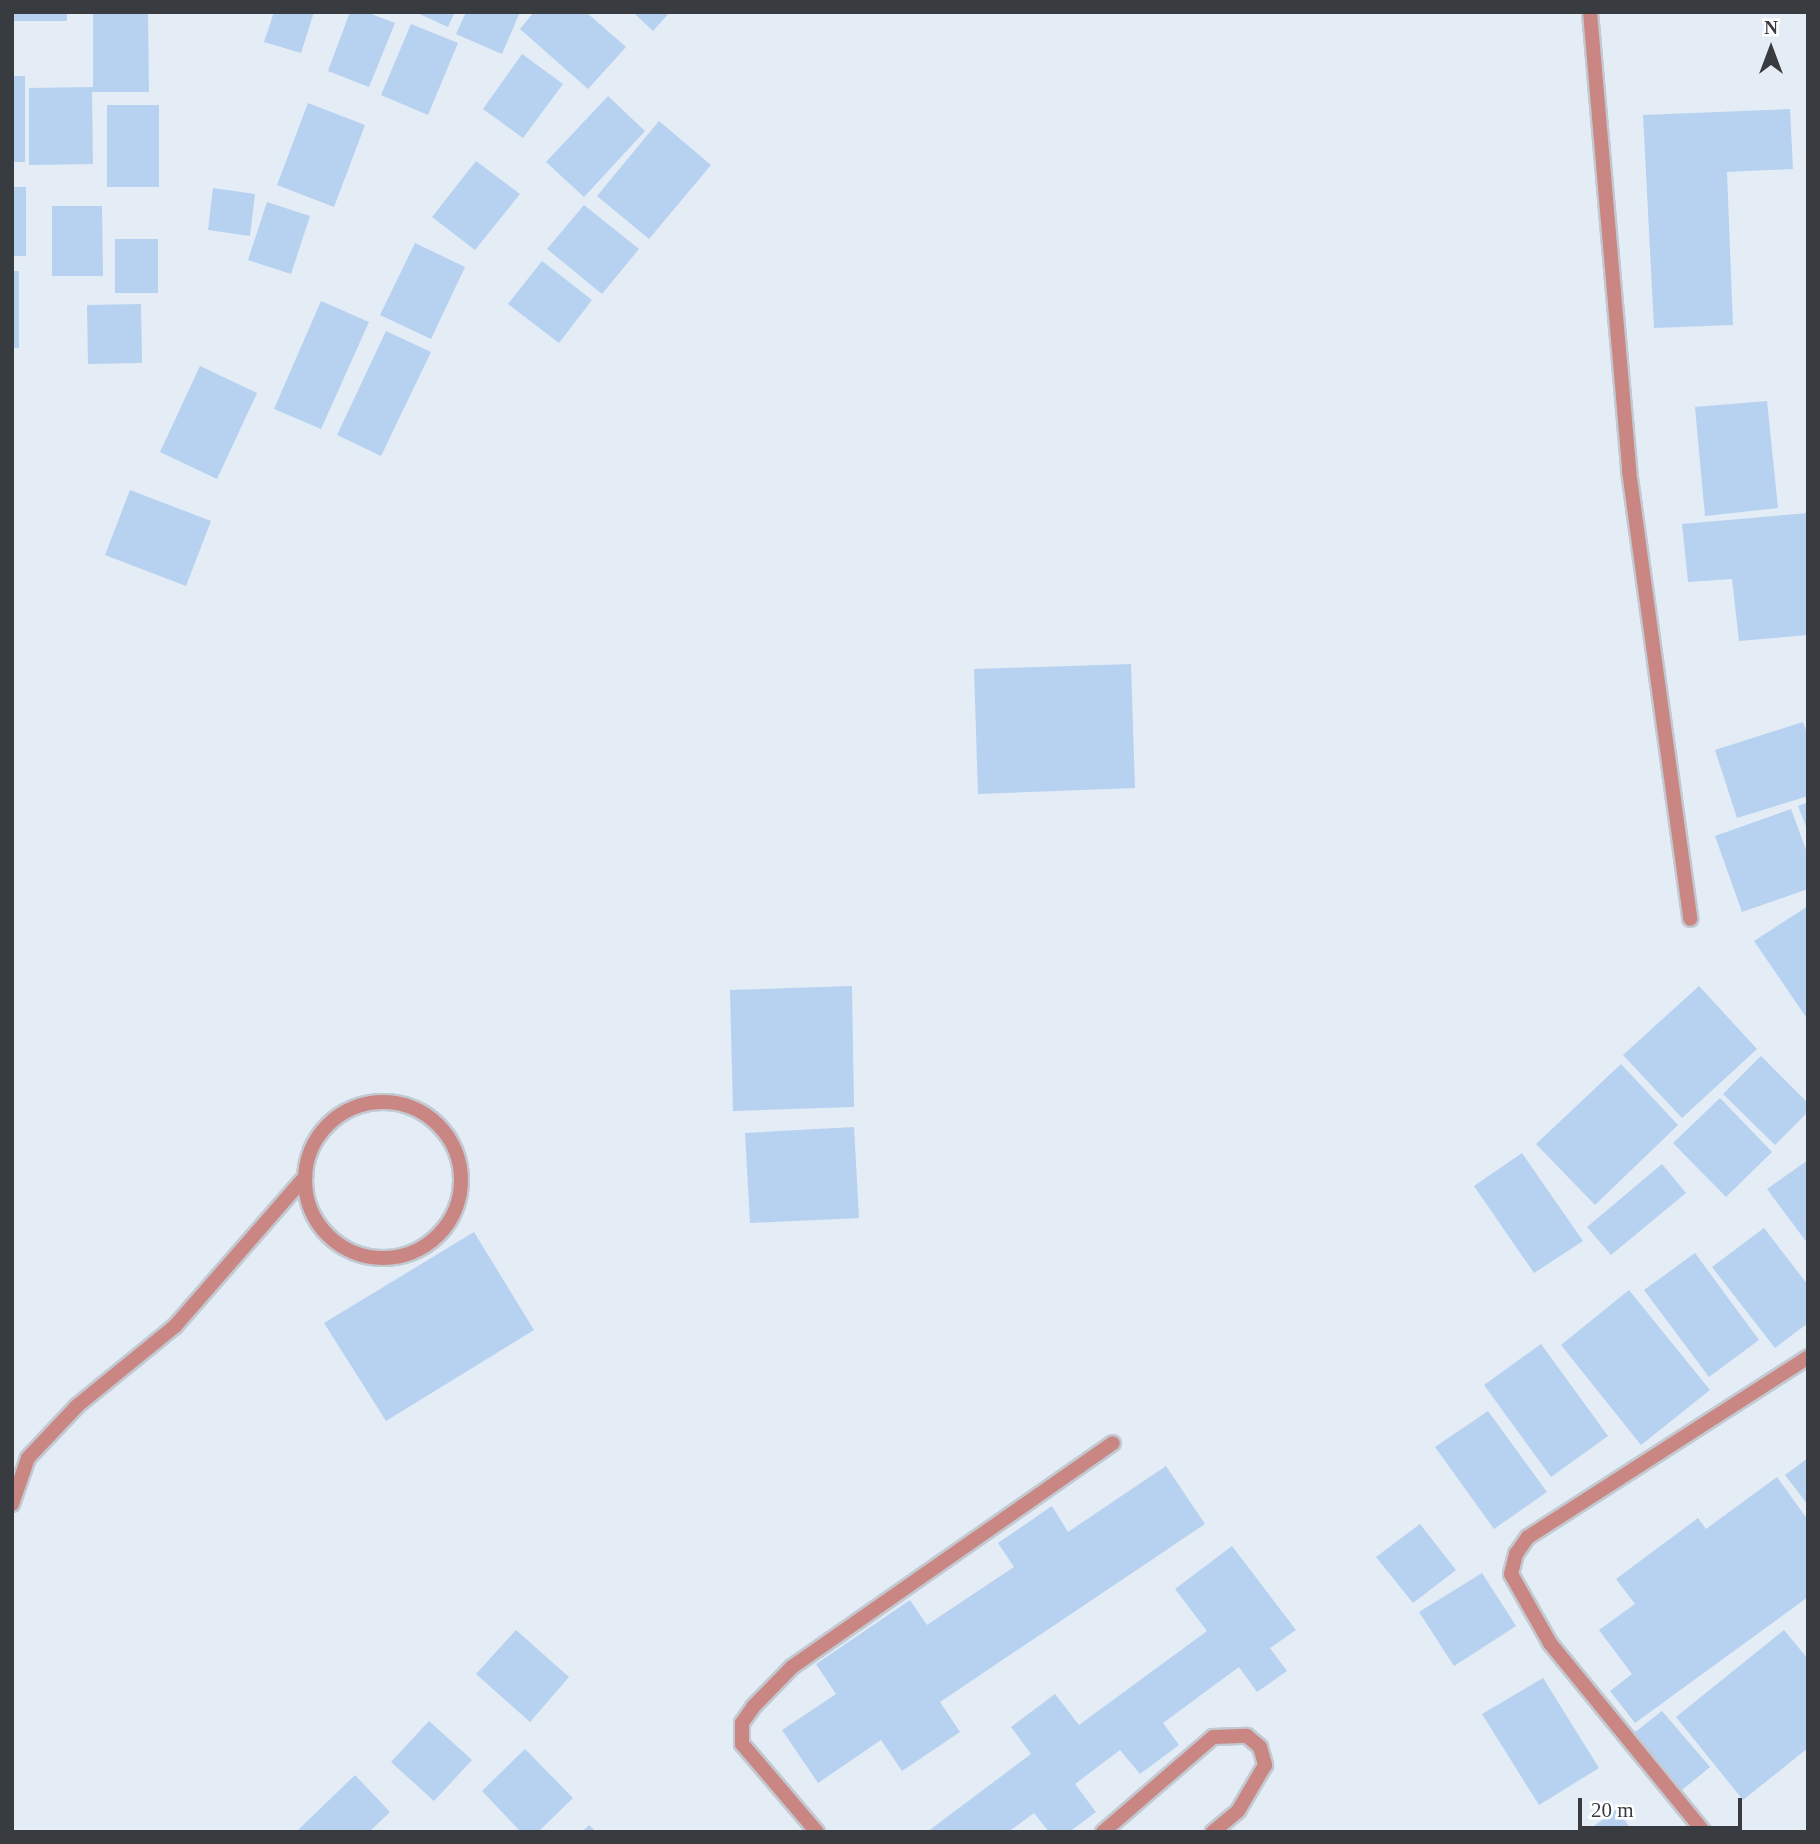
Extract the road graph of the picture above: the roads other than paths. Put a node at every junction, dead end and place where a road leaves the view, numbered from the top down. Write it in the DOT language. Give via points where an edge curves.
graph roads {
  1 [pos="1590,12"];
  2 [pos="1690,919"];
  3 [pos="305,1177"];
  4 [pos="1808,1357"];
  5 [pos="1113,1443"];
  6 [pos="12,1504"];
  7 [pos="817,1832"];
  8 [pos="1104,1832"];
  9 [pos="1213,1832"];
  10 [pos="1704,1832"];
  1 -- 2 [label="street" via="1629,471"];
  3 -- 3 [label="street" via="310,1150 325,1127 347,1111 373,1103 399,1104 425,1114 456,1151 462,1175 460,1199 450,1222 412,1253 388,1259 363,1256 341,1246 321,1228 309,1204"];
  3 -- 6 [label="street" via="176,1326 77,1406 28,1458"];
  4 -- 10 [label="street" via="1528,1536 1516,1554 1511,1574 1550,1643"];
  5 -- 7 [label="street" via="792,1667 752,1707 743,1723 743,1744"];
  8 -- 9 [label="street" via="1213,1737 1247,1736 1260,1747 1265,1765 1238,1811"];
}
